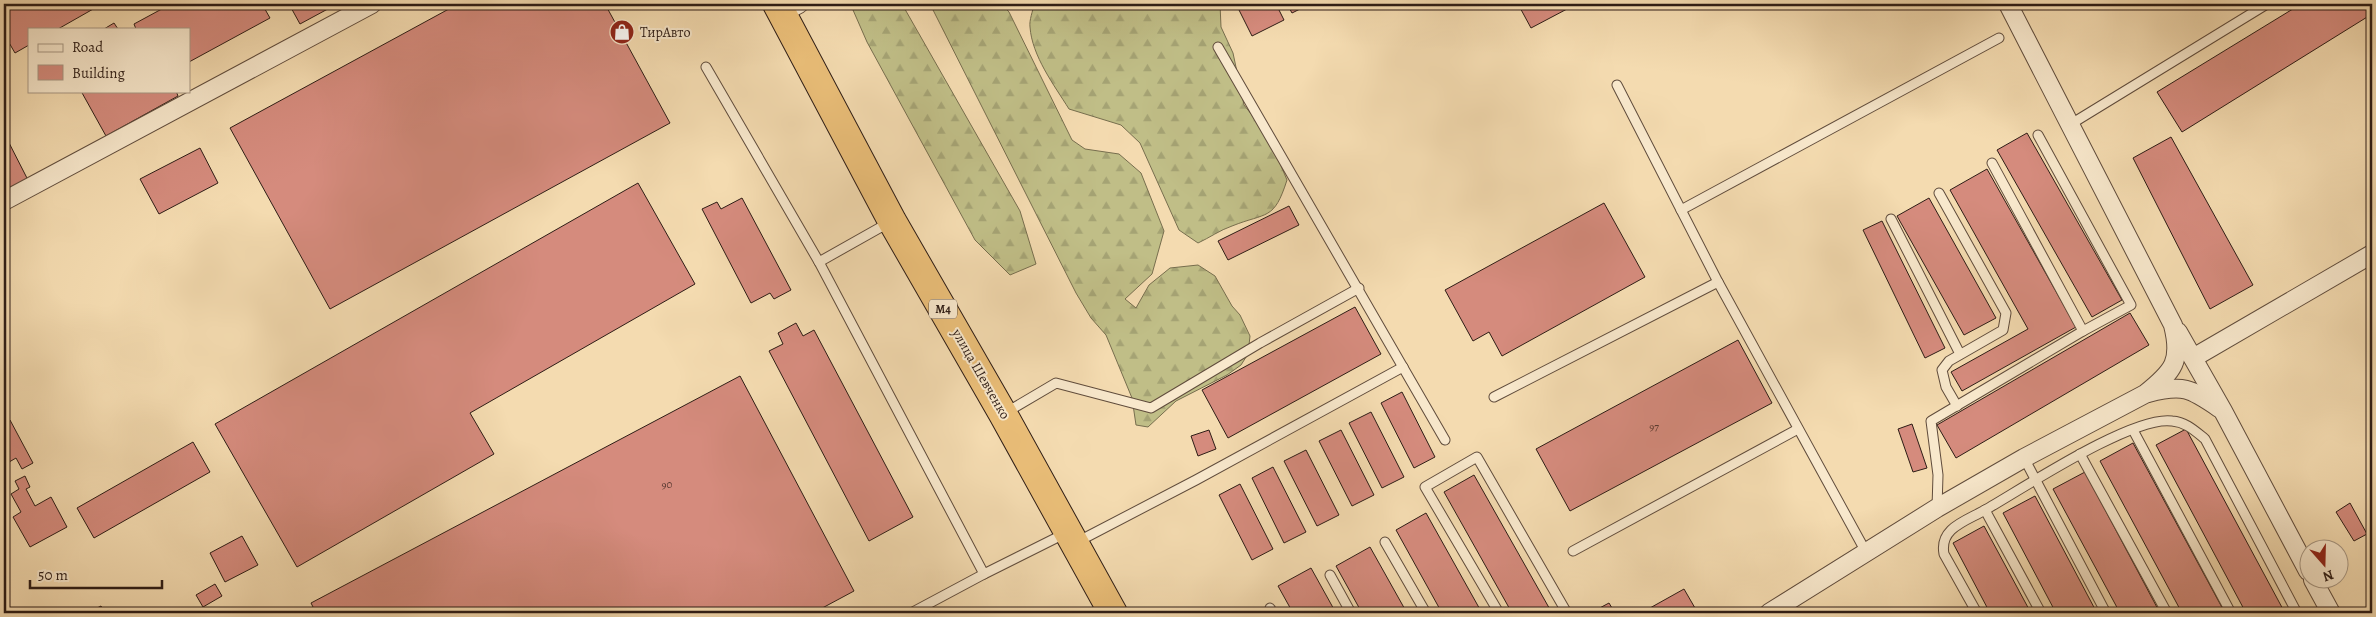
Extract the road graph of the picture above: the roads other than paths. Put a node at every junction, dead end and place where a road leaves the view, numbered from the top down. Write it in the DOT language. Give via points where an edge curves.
graph roads {
  1 [pos="372,4"];
  2 [pos="2008,4"];
  3 [pos="2267,4"];
  4 [pos="786,7"];
  5 [pos="1999,38"];
  6 [pos="1218,47"];
  7 [pos="706,67"];
  8 [pos="1617,85"];
  9 [pos="2071,124"];
  10 [pos="2038,135"];
  11 [pos="1992,163"];
  12 [pos="1939,194"];
  13 [pos="4,202"];
  14 [pos="1681,210"];
  15 [pos="1891,219"];
  16 [pos="892,221"];
  17 [pos="2372,254"];
  18 [pos="819,262"];
  19 [pos="1718,282"];
  20 [pos="1359,288"];
  21 [pos="2173,324"];
  22 [pos="2084,330"];
  23 [pos="1960,354"];
  24 [pos="2193,358"];
  25 [pos="1403,368"];
  26 [pos="2145,394"];
  27 [pos="1494,397"];
  28 [pos="1957,406"];
  29 [pos="2223,411"];
  30 [pos="1003,414"];
  31 [pos="1798,429"];
  32 [pos="2133,430"];
  33 [pos="1444,440"];
  34 [pos="2080,454"];
  35 [pos="2024,458"];
  36 [pos="2036,480"];
  37 [pos="1937,508"];
  38 [pos="1986,510"];
  39 [pos="1072,537"];
  40 [pos="1385,542"];
  41 [pos="1573,551"];
  42 [pos="2298,551"];
  43 [pos="1866,552"];
  44 [pos="984,574"];
  45 [pos="1330,575"];
  46 [pos="2318,590"];
  47 [pos="912,613"];
  48 [pos="1113,613"];
  49 [pos="1351,613"];
  50 [pos="1426,613"];
  51 [pos="1499,613"];
  52 [pos="1567,613"];
  53 [pos="1769,613"];
  54 [pos="1976,613"];
  55 [pos="2041,613"];
  56 [pos="2106,613"];
  57 [pos="2167,613"];
  58 [pos="2231,613"];
  59 [pos="2297,613"];
  60 [pos="2331,613"];
  1 -- 13 [label="street"];
  2 -- 9 [label="street"];
  3 -- 9 [label="lane"];
  4 -- 16 [label="highway, улица Шевченко / M4"];
  5 -- 14 [label="lane"];
  6 -- 20 [label="lane"];
  7 -- 18 [label="lane"];
  8 -- 14 [label="lane"];
  9 -- 21 [label="street"];
  10 -- 22 [label="lane" via="2132,305"];
  11 -- 22 [label="lane"];
  12 -- 23 [label="lane" via="2006,313 2003,330"];
  14 -- 19 [label="lane"];
  15 -- 23 [label="lane"];
  16 -- 18 [label="lane"];
  16 -- 30 [label="highway, улица Шевченко / M4"];
  17 -- 24 [label="street"];
  18 -- 44 [label="lane"];
  19 -- 27 [label="lane"];
  19 -- 31 [label="lane"];
  20 -- 25 [label="lane"];
  20 -- 30 [label="lane" via="1151,408 1056,382"];
  21 -- 24 [label="street"];
  21 -- 26 [label="street" via="2178,347 2174,365 2162,381"];
  22 -- 28 [label="lane"];
  23 -- 28 [label="lane" via="1948,361 1942,370 1946,387"];
  24 -- 29 [label="street"];
  25 -- 33 [label="lane"];
  25 -- 39 [label="lane" via="1196,480"];
  26 -- 29 [label="street" via="2167,388 2184,388"];
  26 -- 35 [label="street"];
  28 -- 37 [label="lane" via="1931,421 1938,475"];
  29 -- 42 [label="street"];
  30 -- 39 [label="highway, улица Шевченко / M4"];
  31 -- 41 [label="lane"];
  31 -- 43 [label="lane"];
  32 -- 34 [label="lane"];
  32 -- 58 [label="lane"];
  32 -- 59 [label="lane" via="2171,420 2188,425 2205,439"];
  34 -- 36 [label="lane"];
  34 -- 57 [label="lane"];
  35 -- 36 [label="lane"];
  35 -- 37 [label="street"];
  36 -- 38 [label="lane"];
  36 -- 56 [label="lane"];
  37 -- 43 [label="street"];
  38 -- 54 [label="lane" via="1948,532 1942,543 1944,554"];
  38 -- 55 [label="lane"];
  39 -- 44 [label="lane"];
  39 -- 48 [label="highway, улица Шевченко / M4"];
  40 -- 50 [label="lane"];
  43 -- 53 [label="street"];
  44 -- 47 [label="lane"];
  45 -- 49 [label="lane"];
  46 -- 60 [label="street"];
  51 -- 52 [label="lane" via="1425,487 1477,457"];
}
